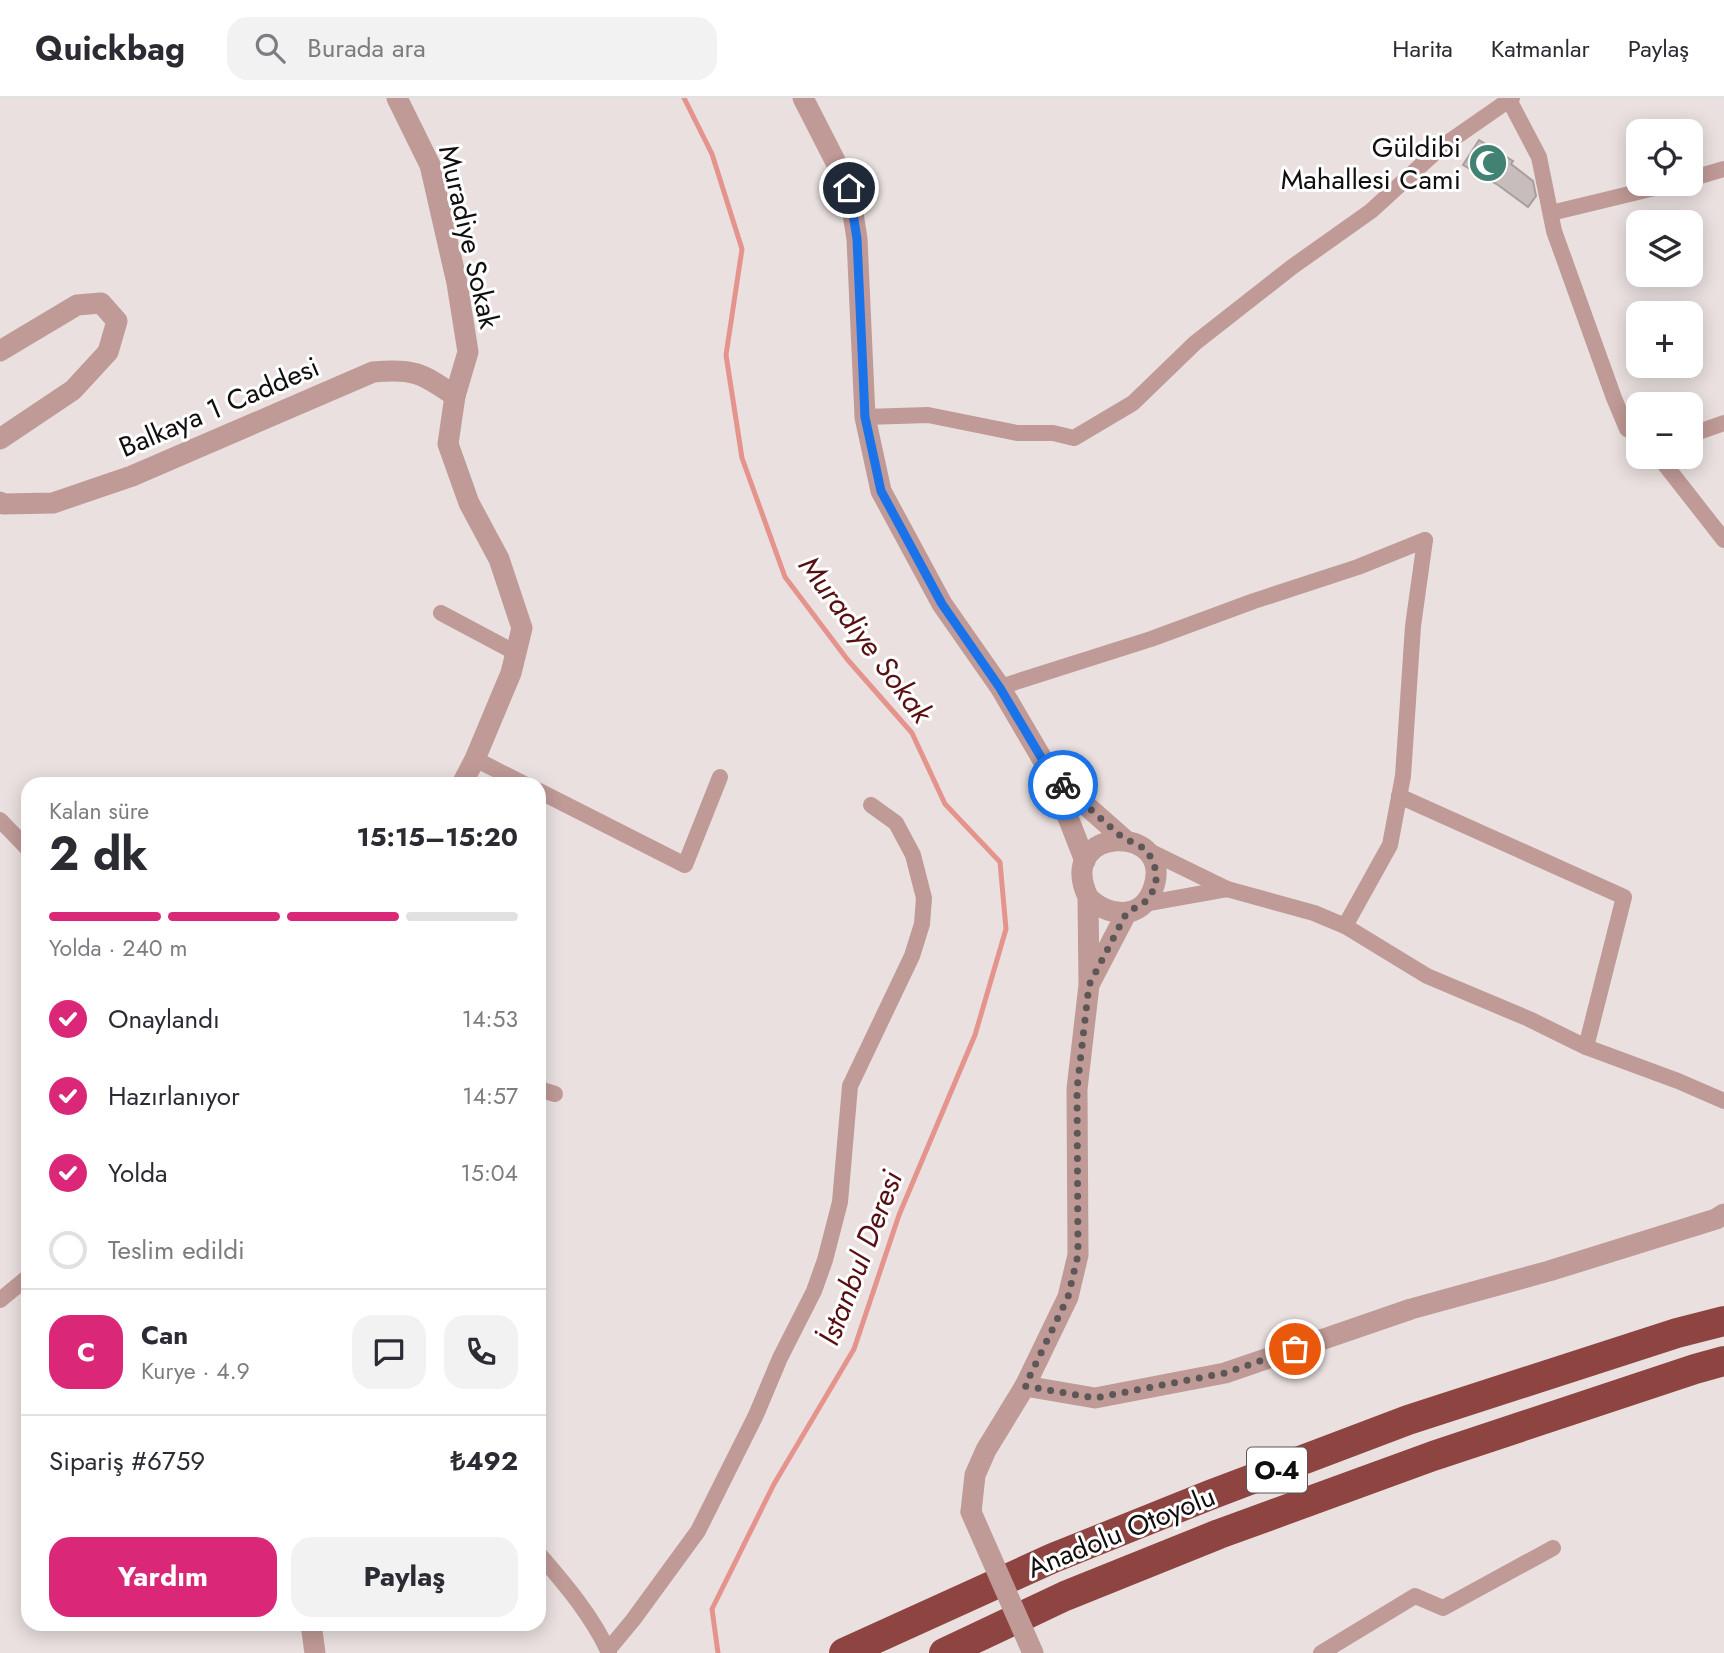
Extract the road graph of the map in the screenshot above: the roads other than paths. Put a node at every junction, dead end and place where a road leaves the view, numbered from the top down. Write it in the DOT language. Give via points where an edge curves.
graph roads {
  1 [pos="397,98"];
  2 [pos="803,98"];
  3 [pos="1510,98"];
  4 [pos="1724,169"];
  5 [pos="1703,175"];
  6 [pos="1626,195"];
  7 [pos="1550,213"];
  8 [pos="0,351"];
  9 [pos="455,396"];
  10 [pos="865,417"];
  11 [pos="1724,423"];
  12 [pos="1626,427"];
  13 [pos="1703,430"];
  14 [pos="0,439"];
  15 [pos="1668,469"];
  16 [pos="0,502"];
  17 [pos="1724,540"];
  18 [pos="441,613"];
  19 [pos="516,653"];
  20 [pos="1000,688"];
  21 [pos="475,759"];
  22 [pos="1051,774"];
  23 [pos="466,777"];
  24 [pos="510,777"];
  25 [pos="720,777"];
  26 [pos="546,796"];
  27 [pos="1399,796"];
  28 [pos="872,805"];
  29 [pos="0,820"];
  30 [pos="1124,839"];
  31 [pos="21,842"];
  32 [pos="1145,849"];
  33 [pos="1085,861"];
  34 [pos="1227,889"];
  35 [pos="1088,897"];
  36 [pos="1135,908"];
  37 [pos="1345,926"];
  38 [pos="1089,985"];
  39 [pos="1586,1047"];
  40 [pos="546,1091"];
  41 [pos="555,1094"];
  42 [pos="1724,1101"];
  43 [pos="1724,1214"];
  44 [pos="21,1283"];
  45 [pos="0,1300"];
  46 [pos="1724,1321"];
  47 [pos="1724,1362"];
  48 [pos="1025,1386"];
  49 [pos="1553,1548"];
  50 [pos="546,1562"];
  51 [pos="313,1631"];
  52 [pos="609,1651"];
  53 [pos="315,1653"];
  54 [pos="844,1653"];
  55 [pos="944,1653"];
  56 [pos="1033,1653"];
  57 [pos="1321,1653"];
  1 -- 9 [label="street, Muradiye Sokak" via="430,165 457,283 468,352"];
  2 -- 10 [label="street" via="849,188 857,239"];
  3 -- 7 [label="street" via="1539,157"];
  3 -- 10 [label="street" via="1440,148 1371,211 1195,343 1133,403 1074,438 1017,433 928,415"];
  4 -- 5 [label="street"];
  6 -- 7 [label="street"];
  7 -- 12 [label="street"];
  8 -- 14 [label="street" via="77,305 100,303 117,321 108,352 73,390"];
  9 -- 16 [label="street, Balkaya 1 Caddesi" via="428,376 398,370 373,372 132,476 52,503"];
  9 -- 19 [label="street, Muradiye Sokak" via="448,444 469,503 499,559 522,628"];
  10 -- 20 [label="street" via="881,491 942,604"];
  11 -- 13 [label="street"];
  15 -- 17 [label="street"];
  18 -- 19 [label="street"];
  19 -- 21 [label="street, Muradiye Sokak"];
  20 -- 22 [label="street"];
  20 -- 27 [label="street" via="1359,567 1425,540"];
  21 -- 23 [label="street, Muradiye Sokak"];
  21 -- 24 [label="street"];
  22 -- 30 [label="street"];
  22 -- 33 [label="street"];
  25 -- 26 [label="street" via="685,865"];
  27 -- 37 [label="street" via="1390,845"];
  27 -- 39 [label="street" via="1624,897"];
  28 -- 52 [label="street" via="896,823 913,855 924,898 922,924 912,956 850,1086 840,1202 825,1260 698,1531"];
  29 -- 31 [label="street"];
  30 -- 32 [label="street"];
  30 -- 33 [label="street" via="1101,844"];
  32 -- 34 [label="street"];
  32 -- 36 [label="street" via="1156,871 1156,883 1151,895"];
  33 -- 35 [label="street" via="1083,886"];
  34 -- 36 [label="street"];
  34 -- 37 [label="street"];
  35 -- 36 [label="street" via="1108,912"];
  35 -- 38 [label="street"];
  36 -- 38 [label="street"];
  37 -- 39 [label="street" via="1427,976"];
  38 -- 48 [label="street" via="1077,1089 1078,1255 1068,1297"];
  39 -- 42 [label="street"];
  40 -- 41 [label="street"];
  43 -- 48 [label="street" via="1562,1267 1411,1309 1225,1373 1095,1398"];
  44 -- 45 [label="street"];
  46 -- 54 [label="highway, Anadolu Otoyolu / O-4" via="1408,1420 1053,1558"];
  47 -- 55 [label="highway, Anadolu Otoyolu / O-4" via="1433,1456 1219,1534 1065,1596"];
  48 -- 56 [label="street, bridge" via="975,1475 971,1512"];
  49 -- 57 [label="street" via="1443,1608 1415,1596"];
  50 -- 52 [label="street"];
  51 -- 53 [label="street"];
}
